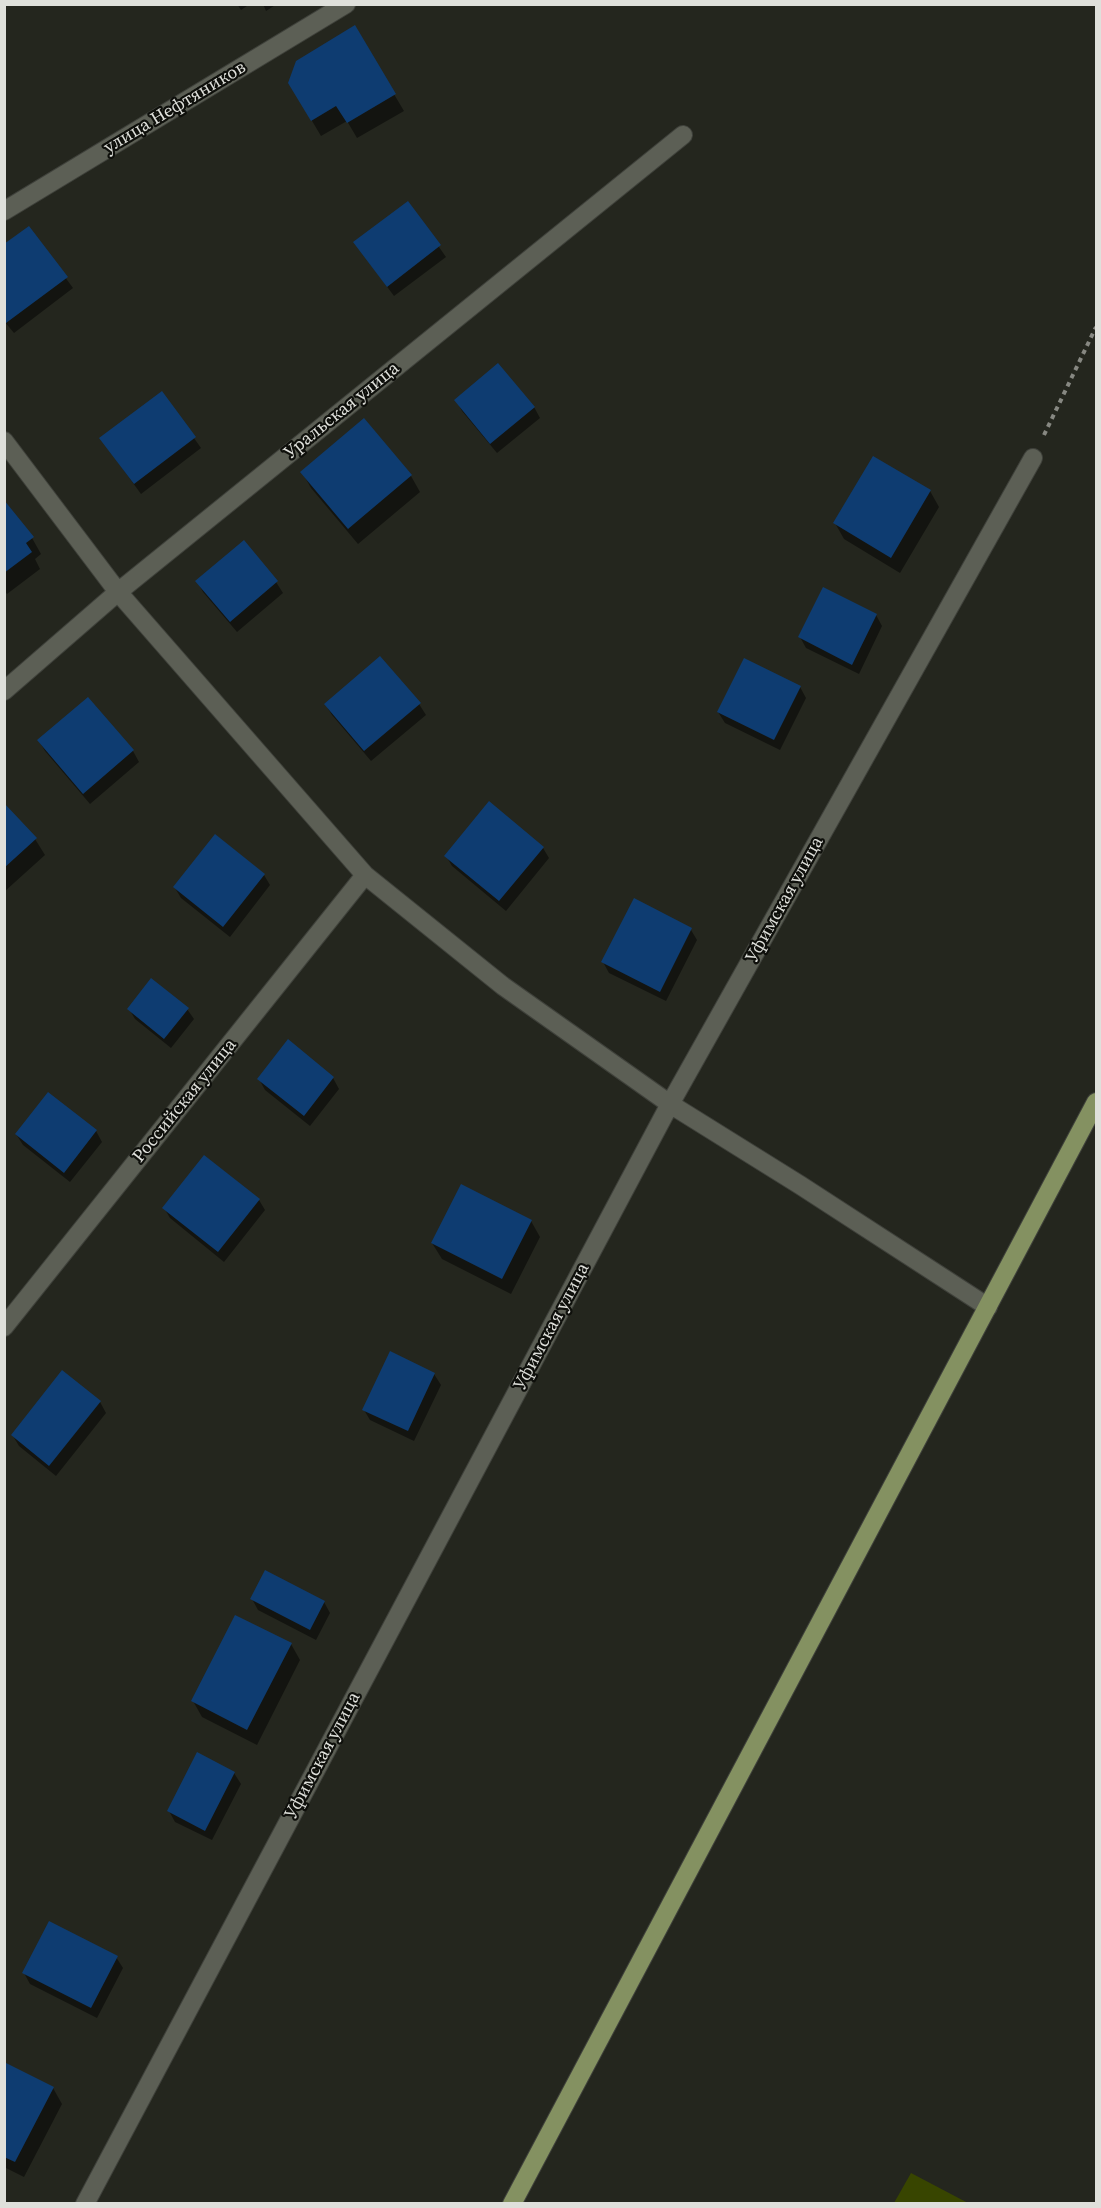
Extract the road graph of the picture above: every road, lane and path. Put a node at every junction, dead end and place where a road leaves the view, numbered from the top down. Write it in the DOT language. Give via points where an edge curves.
graph roads {
  1 [pos="346,4"];
  2 [pos="683,135"];
  3 [pos="4,211"];
  4 [pos="1096,327"];
  5 [pos="4,441"];
  6 [pos="1033,458"];
  7 [pos="118,591"];
  8 [pos="4,691"];
  9 [pos="365,875"];
  10 [pos="1096,1102"];
  11 [pos="670,1104"];
  12 [pos="988,1307"];
  13 [pos="4,1327"];
  14 [pos="85,2204"];
  15 [pos="512,2204"];
  1 -- 3 [label="street, улица Нефтяников"];
  2 -- 7 [label="street, Уральская улица"];
  4 -- 6 [label="path"];
  5 -- 7 [label="street"];
  6 -- 11 [label="street, Уфимская улица"];
  7 -- 8 [label="street, Уральская улица"];
  7 -- 9 [label="street"];
  9 -- 11 [label="street" via="504,986"];
  9 -- 13 [label="street, Российская улица"];
  10 -- 12 [label="main road"];
  11 -- 12 [label="street"];
  11 -- 14 [label="street, Уфимская улица"];
  12 -- 15 [label="main road"];
}
